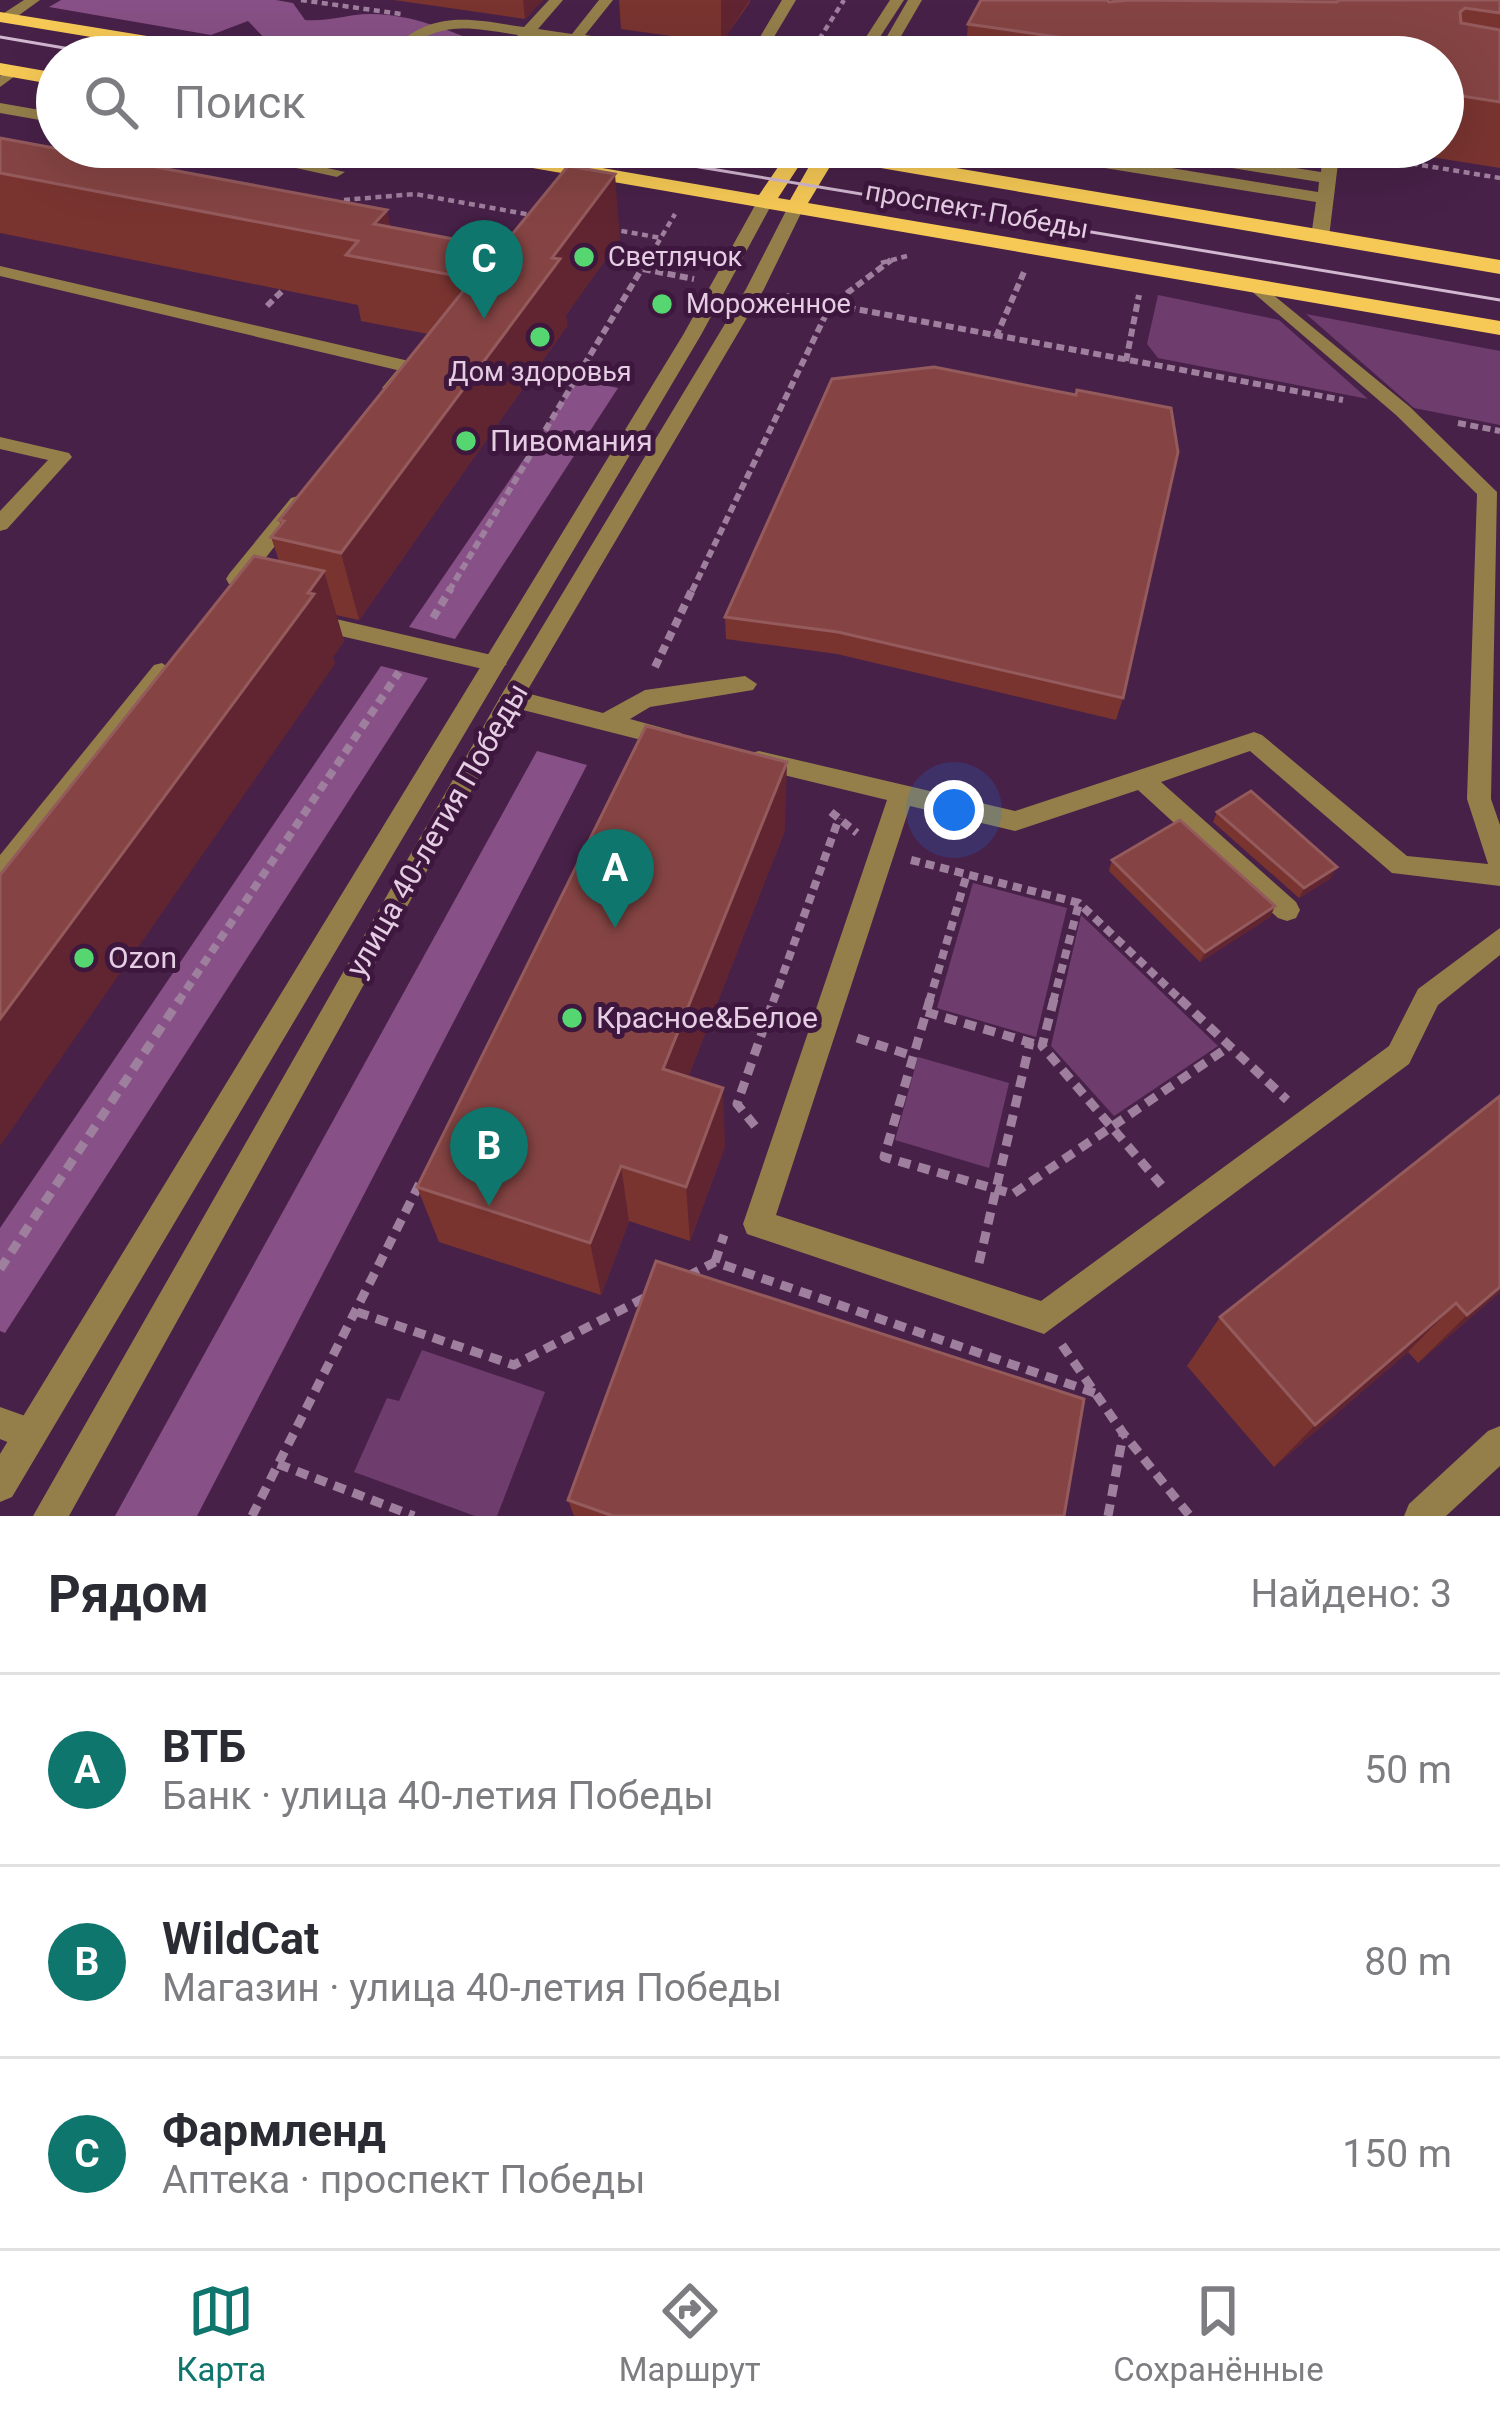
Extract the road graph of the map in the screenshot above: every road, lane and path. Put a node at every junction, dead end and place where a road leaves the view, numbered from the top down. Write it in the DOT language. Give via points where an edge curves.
graph roads {
  1 [pos="33,0"];
  2 [pos="301,0"];
  3 [pos="556,0"];
  4 [pos="607,0"];
  5 [pos="789,0"];
  6 [pos="844,0"];
  7 [pos="897,0"];
  8 [pos="916,0"];
  9 [pos="3,17"];
  10 [pos="456,22"];
  11 [pos="527,33"];
  12 [pos="118,36"];
  13 [pos="416,36"];
  14 [pos="524,36"];
  15 [pos="551,36"];
  16 [pos="577,36"];
  17 [pos="768,36"];
  18 [pos="821,36"];
  19 [pos="874,36"];
  20 [pos="895,36"];
  21 [pos="5,74"];
  22 [pos="36,77"];
  23 [pos="0,108"];
  24 [pos="36,114"];
  25 [pos="317,168"];
  26 [pos="570,168"];
  27 [pos="703,168"];
  28 [pos="786,168"];
  29 [pos="819,168"];
  30 [pos="931,168"];
  31 [pos="1136,168"];
  32 [pos="1264,168"];
  33 [pos="1328,168"];
  34 [pos="1435,168"];
  35 [pos="338,172"];
  36 [pos="1326,178"];
  37 [pos="1500,178"];
  38 [pos="689,188"];
  39 [pos="1324,198"];
  40 [pos="766,200"];
  41 [pos="797,205"];
  42 [pos="939,231"];
  43 [pos="1320,237"];
  44 [pos="1500,267"];
  45 [pos="643,269"];
  46 [pos="1025,270"];
  47 [pos="0,272"];
  48 [pos="722,285"];
  49 [pos="1255,285"];
  50 [pos="755,289"];
  51 [pos="830,306"];
  52 [pos="1500,328"];
  53 [pos="996,337"];
  54 [pos="380,403"];
  55 [pos="1403,411"];
  56 [pos="1500,431"];
  57 [pos="0,443"];
  58 [pos="307,492"];
  59 [pos="0,524"];
  60 [pos="242,605"];
  61 [pos="285,616"];
  62 [pos="416,647"];
  63 [pos="176,654"];
  64 [pos="496,664"];
  65 [pos="527,671"];
  66 [pos="745,684"];
  67 [pos="480,692"];
  68 [pos="512,698"];
  69 [pos="645,699"];
  70 [pos="606,722"];
  71 [pos="1143,780"];
  72 [pos="1489,792"];
  73 [pos="901,795"];
  74 [pos="822,804"];
  75 [pos="839,818"];
  76 [pos="881,853"];
  77 [pos="1500,863"];
  78 [pos="0,873"];
  79 [pos="967,874"];
  80 [pos="1500,876"];
  81 [pos="1079,903"];
  82 [pos="1286,910"];
  83 [pos="1500,939"];
  84 [pos="926,1012"];
  85 [pos="1036,1044"];
  86 [pos="1230,1046"];
  87 [pos="1310,1121"];
  88 [pos="1111,1127"];
  89 [pos="760,1132"];
  90 [pos="429,1166"];
  91 [pos="996,1189"];
  92 [pos="1186,1214"];
  93 [pos="730,1219"];
  94 [pos="715,1262"];
  95 [pos="0,1269"];
  96 [pos="674,1282"];
  97 [pos="654,1293"];
  98 [pos="972,1295"];
  99 [pos="357,1312"];
  100 [pos="1044,1318"];
  101 [pos="959,1343"];
  102 [pos="1095,1393"];
  103 [pos="15,1428"];
  104 [pos="1123,1433"];
  105 [pos="1500,1443"];
  106 [pos="278,1464"];
  107 [pos="0,1485"];
  108 [pos="50,1516"];
  109 [pos="252,1516"];
  110 [pos="414,1516"];
  111 [pos="1108,1516"];
  112 [pos="1190,1516"];
  113 [pos="1421,1516"];
  1 -- 9 [label="street"];
  2 -- 10 [label="path"];
  3 -- 11 [label="street"];
  4 -- 16 [label="street"];
  5 -- 17 [label="street"];
  6 -- 18 [label="path"];
  7 -- 19 [label="street"];
  8 -- 20 [label="street"];
  9 -- 12 [label="main road"];
  10 -- 11 [label="street"];
  10 -- 13 [label="street"];
  11 -- 14 [label="street"];
  11 -- 15 [label="street"];
  21 -- 22 [label="main road"];
  23 -- 24 [label="street"];
  25 -- 35 [label="street"];
  26 -- 38 [label="main road, проспект Победы"];
  27 -- 38 [label="path"];
  28 -- 40 [label="main road, улица 40-летия Победы"];
  29 -- 41 [label="main road, улица 40-летия Победы"];
  30 -- 43 [label="main road, проспект Победы"];
  31 -- 39 [label="street"];
  32 -- 36 [label="street"];
  33 -- 36 [label="street"];
  34 -- 37 [label="path"];
  36 -- 39 [label="street"];
  38 -- 40 [label="main road, проспект Победы"];
  38 -- 45 [label="path"];
  39 -- 43 [label="street"];
  40 -- 41 [label="main road, проспект Победы"];
  40 -- 48 [label="street, улица 40-летия Победы"];
  41 -- 42 [label="main road, проспект Победы"];
  41 -- 50 [label="street, улица 40-летия Победы"];
  42 -- 49 [label="main road, проспект Победы"];
  42 -- 51 [label="path" via="923,252 882,262"];
  43 -- 44 [label="main road, проспект Победы"];
  45 -- 48 [label="path"];
  45 -- 62 [label="path"];
  46 -- 53 [label="path"];
  47 -- 54 [label="street" via="410,367"];
  48 -- 64 [label="street, улица 40-летия Победы"];
  49 -- 52 [label="main road, проспект Победы"];
  49 -- 55 [label="street"];
  50 -- 51 [label="path"];
  50 -- 65 [label="street, улица 40-летия Победы"];
  51 -- 53 [label="path"];
  51 -- 69 [label="path"];
  53 -- 55 [label="path"];
  55 -- 56 [label="path"];
  55 -- 72 [label="street" via="1487,492"];
  57 -- 59 [label="street" via="62,457"];
  58 -- 60 [label="street" via="220,600"];
  61 -- 62 [label="street"];
  62 -- 64 [label="street"];
  62 -- 95 [label="path"];
  63 -- 78 [label="street"];
  64 -- 65 [label="street"];
  64 -- 67 [label="street, улица 40-летия Победы"];
  65 -- 68 [label="street, улица 40-летия Победы"];
  66 -- 69 [label="street"];
  67 -- 68 [label="street"];
  67 -- 103 [label="street, улица 40-летия Победы"];
  68 -- 70 [label="street"];
  68 -- 108 [label="street, улица 40-летия Победы"];
  69 -- 70 [label="street"];
  70 -- 73 [label="street"];
  71 -- 73 [label="street" via="1015,821"];
  71 -- 80 [label="street" via="1254,741 1401,866"];
  71 -- 82 [label="street"];
  72 -- 77 [label="street"];
  73 -- 76 [label="street"];
  74 -- 75 [label="path"];
  75 -- 76 [label="path"];
  75 -- 89 [label="path" via="737,1104"];
  76 -- 79 [label="path"];
  76 -- 98 [label="street" via="758,1224"];
  79 -- 81 [label="path"];
  79 -- 84 [label="path"];
  81 -- 85 [label="path"];
  81 -- 86 [label="path"];
  83 -- 87 [label="street" via="1429,997 1399,1055"];
  84 -- 85 [label="path"];
  84 -- 91 [label="path" via="884,1157"];
  85 -- 88 [label="path"];
  85 -- 91 [label="path"];
  86 -- 87 [label="path"];
  86 -- 88 [label="path"];
  87 -- 92 [label="street"];
  88 -- 91 [label="path" via="1013,1194"];
  88 -- 92 [label="path"];
  90 -- 99 [label="path"];
  91 -- 98 [label="path"];
  92 -- 100 [label="street"];
  93 -- 94 [label="path"];
  94 -- 96 [label="path"];
  94 -- 101 [label="path"];
  97 -- 99 [label="path" via="514,1365"];
  98 -- 100 [label="street"];
  98 -- 101 [label="path"];
  99 -- 106 [label="path"];
  100 -- 102 [label="path"];
  101 -- 102 [label="path"];
  102 -- 104 [label="path"];
  103 -- 107 [label="street, улица 40-летия Победы"];
  104 -- 111 [label="path"];
  104 -- 112 [label="path"];
  105 -- 113 [label="street"];
  106 -- 109 [label="path"];
  106 -- 110 [label="path"];
}
